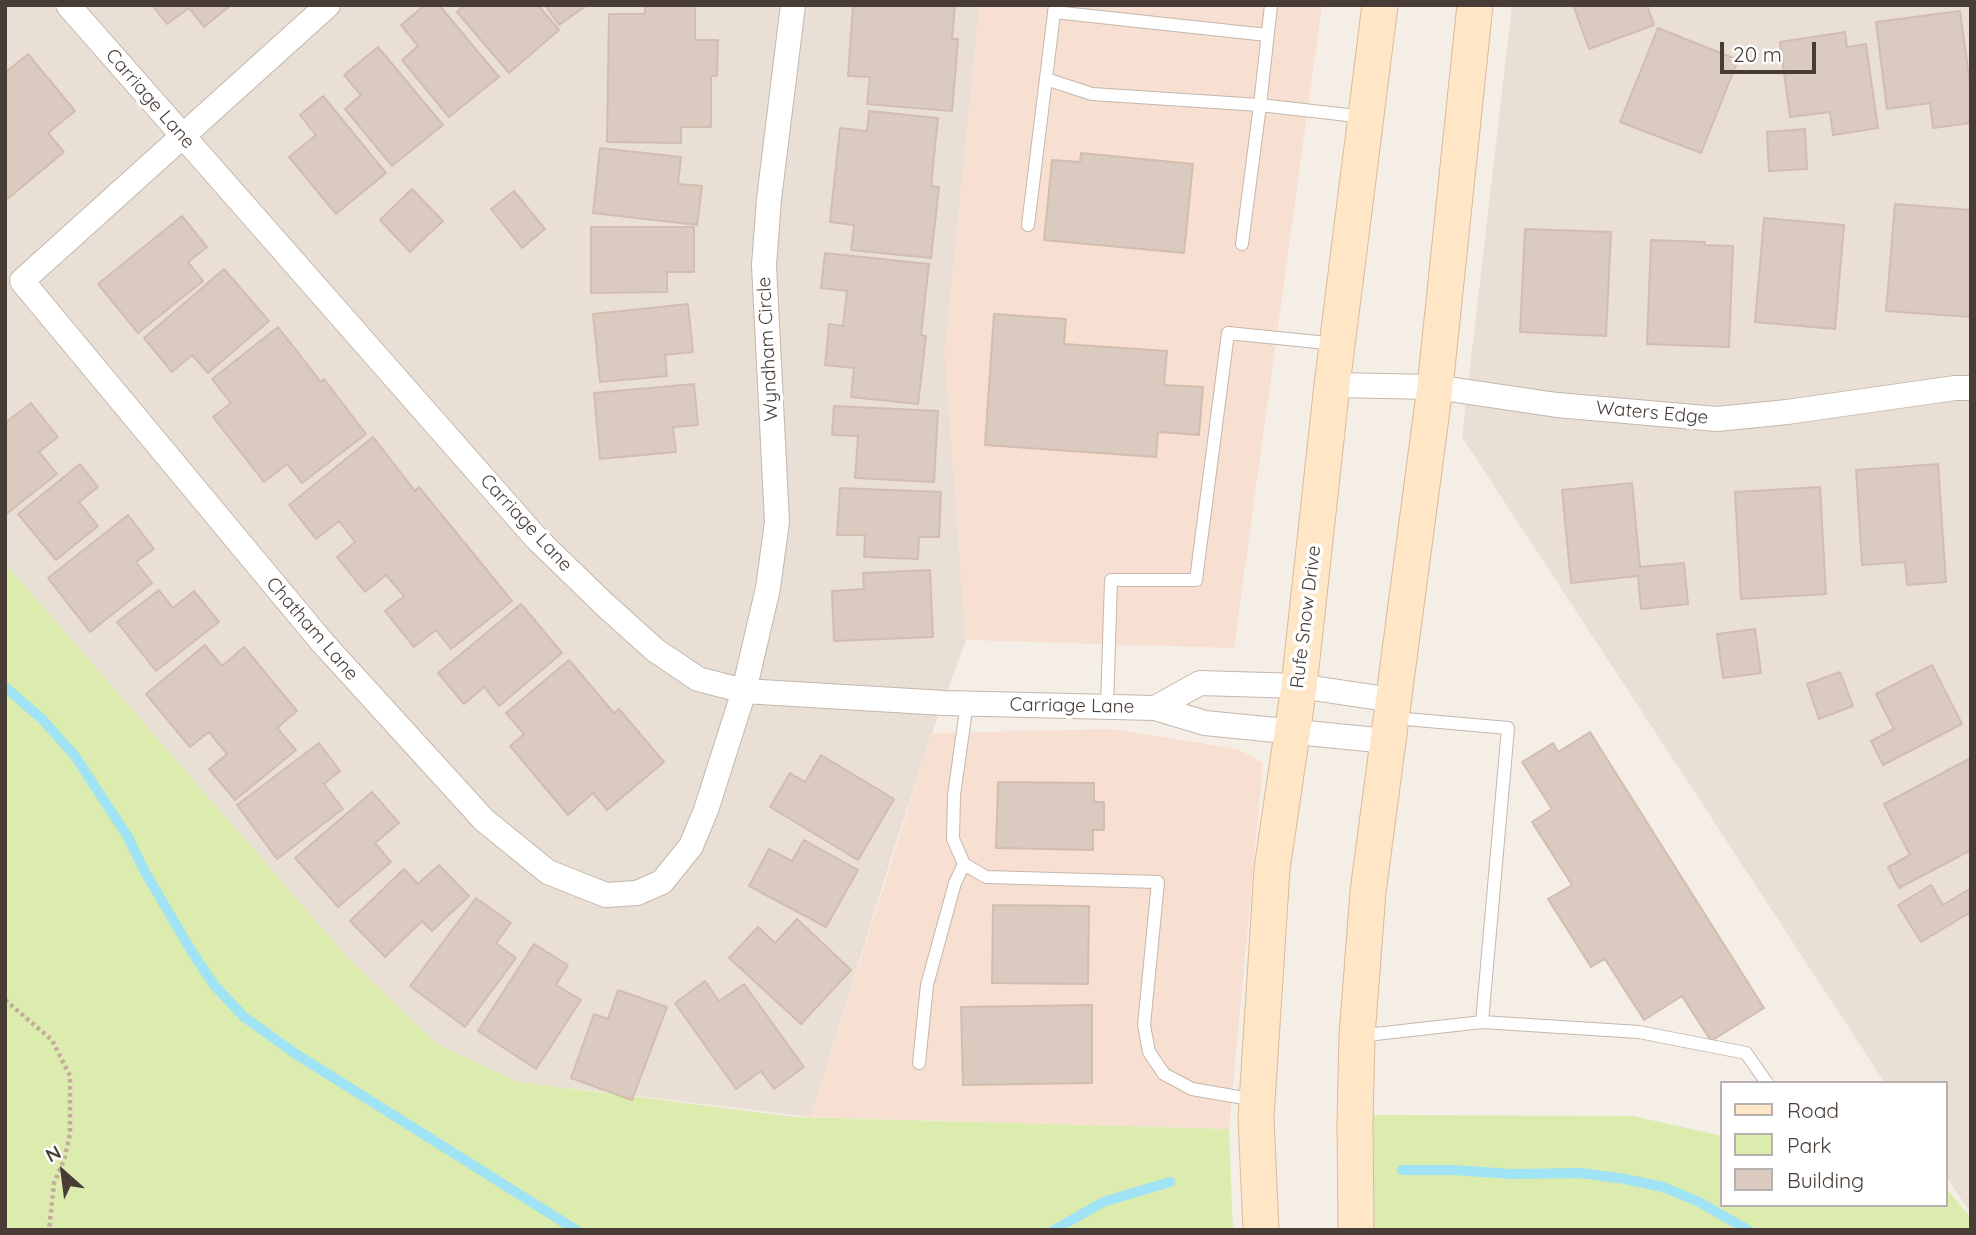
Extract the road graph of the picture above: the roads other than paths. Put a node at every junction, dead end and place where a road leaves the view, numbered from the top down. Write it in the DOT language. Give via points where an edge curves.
graph roads {
  1 [pos="68,5"];
  2 [pos="328,5"];
  3 [pos="793,5"];
  4 [pos="1271,5"];
  5 [pos="1380,5"];
  6 [pos="1475,5"];
  7 [pos="1054,9"];
  8 [pos="1267,35"];
  9 [pos="1046,79"];
  10 [pos="1260,105"];
  11 [pos="1366,117"];
  12 [pos="183,136"];
  13 [pos="1028,225"];
  14 [pos="1242,244"];
  15 [pos="1338,344"];
  16 [pos="1332,385"];
  17 [pos="1435,387"];
  18 [pos="1971,388"];
  19 [pos="1299,686"];
  20 [pos="744,691"];
  21 [pos="967,704"];
  22 [pos="1107,707"];
  23 [pos="1155,708"];
  24 [pos="1390,719"];
  25 [pos="1292,732"];
  26 [pos="964,864"];
  27 [pos="1482,1022"];
  28 [pos="1357,1036"];
  29 [pos="919,1063"];
  30 [pos="1766,1081"];
  31 [pos="1256,1100"];
  32 [pos="1261,1230"];
  33 [pos="1356,1230"];
  1 -- 12 [label="street, Carriage Lane"];
  2 -- 12 [label="street"];
  3 -- 20 [label="street, Wyndham Circle" via="764,265 777,522 768,589"];
  4 -- 8 [label="lane"];
  5 -- 11 [label="main road, Rufe Snow Drive"];
  6 -- 17 [label="main road"];
  7 -- 8 [label="lane"];
  7 -- 9 [label="lane"];
  8 -- 10 [label="lane"];
  9 -- 10 [label="lane" via="1092,94"];
  9 -- 13 [label="lane"];
  10 -- 11 [label="lane"];
  10 -- 14 [label="lane"];
  11 -- 15 [label="main road, Rufe Snow Drive"];
  12 -- 20 [label="street, Carriage Lane" via="537,539 655,650 698,679"];
  12 -- 20 [label="street, Chatham Lane" via="22,281 322,642 484,820 548,872 606,895 637,892 662,882 691,846"];
  15 -- 16 [label="main road, Rufe Snow Drive"];
  15 -- 22 [label="lane" via="1228,333 1196,580 1111,580"];
  16 -- 17 [label="street, Waters Edge"];
  16 -- 19 [label="main road, Rufe Snow Drive"];
  17 -- 18 [label="street, Waters Edge" via="1558,405 1717,419"];
  17 -- 24 [label="main road"];
  19 -- 23 [label="street, Carriage Lane" via="1200,684"];
  19 -- 24 [label="street, Carriage Lane"];
  19 -- 25 [label="main road, Rufe Snow Drive"];
  20 -- 21 [label="street, Carriage Lane"];
  21 -- 22 [label="street, Carriage Lane"];
  21 -- 26 [label="lane" via="954,795 953,839"];
  22 -- 23 [label="street, Carriage Lane"];
  23 -- 25 [label="street, Carriage Lane" via="1205,723"];
  24 -- 25 [label="street, Carriage Lane"];
  24 -- 27 [label="lane" via="1508,728"];
  24 -- 28 [label="main road" via="1367,904"];
  25 -- 31 [label="main road, Rufe Snow Drive" via="1272,869"];
  26 -- 29 [label="lane" via="927,985"];
  26 -- 31 [label="lane" via="986,877 1158,882 1144,1025 1149,1052 1164,1074 1192,1089"];
  27 -- 28 [label="lane"];
  27 -- 30 [label="lane" via="1639,1032 1746,1053"];
  28 -- 33 [label="main road"];
  31 -- 32 [label="main road, Rufe Snow Drive"];
}
